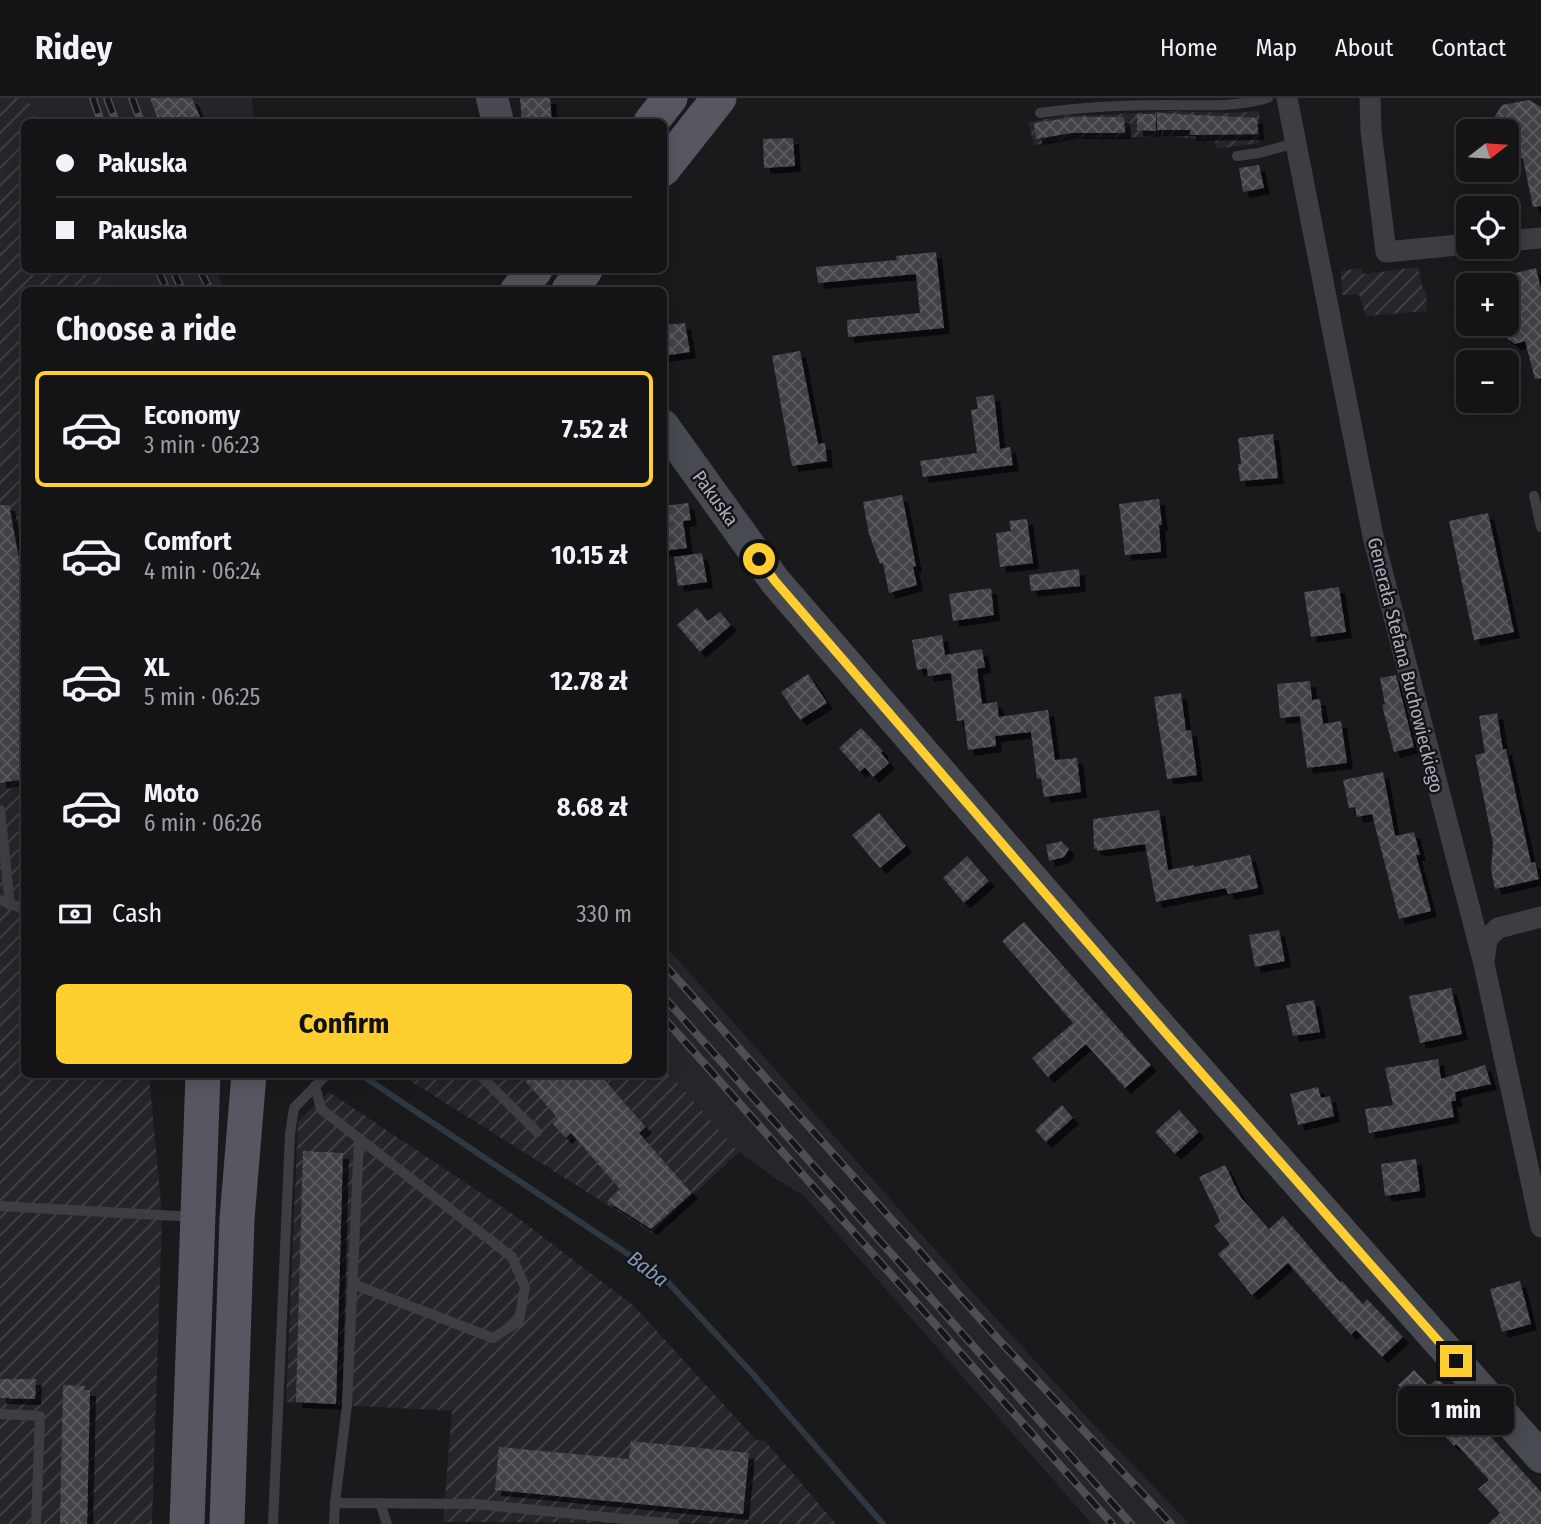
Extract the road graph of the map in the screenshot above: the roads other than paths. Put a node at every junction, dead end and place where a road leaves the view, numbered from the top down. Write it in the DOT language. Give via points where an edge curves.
graph roads {
  1 [pos="492,98"];
  2 [pos="670,98"];
  3 [pos="719,98"];
  4 [pos="1268,98"];
  5 [pos="1287,98"];
  6 [pos="1370,98"];
  7 [pos="1040,113"];
  8 [pos="497,119"];
  9 [pos="653,119"];
  10 [pos="1296,142"];
  11 [pos="1237,156"];
  12 [pos="667,164"];
  13 [pos="1541,238"];
  14 [pos="1519,240"];
  15 [pos="1456,245"];
  16 [pos="532,273"];
  17 [pos="521,287"];
  18 [pos="667,431"];
  19 [pos="1534,495"];
  20 [pos="1541,527"];
  21 [pos="0,810"];
  22 [pos="5,902"];
  23 [pos="1541,917"];
  24 [pos="1483,964"];
  25 [pos="203,1078"];
  26 [pos="249,1078"];
  27 [pos="483,1078"];
  28 [pos="321,1080"];
  29 [pos="537,1132"];
  30 [pos="359,1139"];
  31 [pos="0,1206"];
  32 [pos="197,1217"];
  33 [pos="1541,1227"];
  34 [pos="352,1284"];
  35 [pos="0,1414"];
  36 [pos="1537,1445"];
  37 [pos="335,1503"];
  38 [pos="380,1503"];
  39 [pos="570,1519"];
  40 [pos="36,1524"];
  41 [pos="187,1524"];
  42 [pos="226,1524"];
  43 [pos="274,1524"];
  44 [pos="334,1524"];
  45 [pos="387,1524"];
  46 [pos="674,1524"];
  1 -- 8 [label="street"];
  2 -- 9 [label="main road"];
  3 -- 12 [label="main road"];
  4 -- 7 [label="lane" via="1236,105"];
  5 -- 10 [label="street, Generała Stefana Buchowieckiego"];
  6 -- 15 [label="street" via="1386,252"];
  10 -- 11 [label="lane"];
  10 -- 24 [label="street, Generała Stefana Buchowieckiego" via="1373,536"];
  13 -- 14 [label="street"];
  16 -- 17 [label="main road"];
  18 -- 36 [label="street, Pakuska" via="775,581 1164,1031"];
  19 -- 20 [label="lane"];
  21 -- 22 [label="lane"];
  23 -- 24 [label="street" via="1499,928 1487,939"];
  24 -- 33 [label="street, Generała Stefana Buchowieckiego"];
  25 -- 32 [label="main road"];
  26 -- 42 [label="main road" via="237,1219"];
  27 -- 29 [label="lane"];
  28 -- 30 [label="lane" via="320,1109"];
  28 -- 43 [label="lane" via="294,1108 290,1134"];
  30 -- 34 [label="lane"];
  30 -- 34 [label="lane" via="512,1257 525,1287 519,1321 493,1338"];
  31 -- 32 [label="lane"];
  32 -- 41 [label="main road"];
  34 -- 37 [label="lane" via="347,1405"];
  35 -- 40 [label="lane" via="40,1416"];
  37 -- 38 [label="lane"];
  37 -- 44 [label="lane"];
  38 -- 39 [label="lane" via="475,1504"];
  38 -- 45 [label="lane"];
  39 -- 46 [label="lane"];
}
